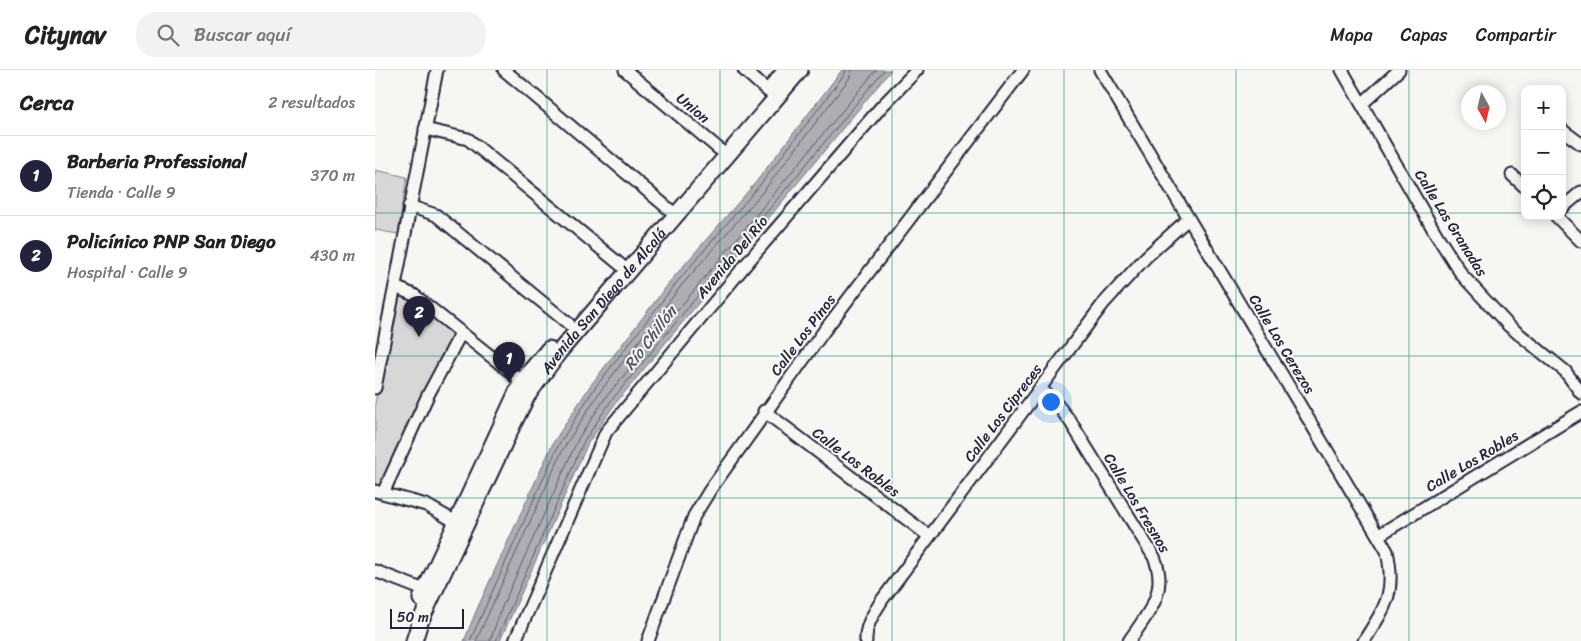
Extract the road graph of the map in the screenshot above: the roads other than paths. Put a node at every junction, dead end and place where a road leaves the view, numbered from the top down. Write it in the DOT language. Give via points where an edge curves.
graph roads {
  1 [pos="437,70"];
  2 [pos="504,70"];
  3 [pos="625,70"];
  4 [pos="744,70"];
  5 [pos="786,70"];
  6 [pos="800,70"];
  7 [pos="917,70"];
  8 [pos="1023,70"];
  9 [pos="1100,70"];
  10 [pos="1342,70"];
  11 [pos="1399,70"];
  12 [pos="768,91"];
  13 [pos="1363,103"];
  14 [pos="425,129"];
  15 [pos="1566,133"];
  16 [pos="1581,144"];
  17 [pos="719,149"];
  18 [pos="1512,175"];
  19 [pos="1521,183"];
  20 [pos="1581,192"];
  21 [pos="1566,205"];
  22 [pos="409,206"];
  23 [pos="672,212"];
  24 [pos="1188,218"];
  25 [pos="1561,220"];
  26 [pos="1581,241"];
  27 [pos="624,268"];
  28 [pos="395,287"];
  29 [pos="569,324"];
  30 [pos="461,333"];
  31 [pos="522,382"];
  32 [pos="375,388"];
  33 [pos="1040,388"];
  34 [pos="1581,393"];
  35 [pos="764,411"];
  36 [pos="1581,412"];
  37 [pos="379,492"];
  38 [pos="461,524"];
  39 [pos="1379,535"];
  40 [pos="929,536"];
  41 [pos="375,570"];
  42 [pos="424,590"];
  43 [pos="402,641"];
  44 [pos="413,641"];
  45 [pos="515,641"];
  46 [pos="648,641"];
  47 [pos="866,641"];
  48 [pos="1129,641"];
  49 [pos="1365,641"];
  1 -- 14 [label="street"];
  2 -- 23 [label="street"];
  3 -- 17 [label="street, Union"];
  4 -- 12 [label="street"];
  5 -- 12 [label="main road, Avenida San Diego de Alcalá"];
  6 -- 23 [label="main road, Avenida San Diego de Alcalá"];
  7 -- 45 [label="street, Avenida Del Río" via="764,242 606,432"];
  8 -- 35 [label="street, Calle Los Pinos"];
  9 -- 24 [label="street, Calle Los Cerezos"];
  10 -- 13 [label="street, Calle Las Granadas"];
  11 -- 13 [label="street"];
  12 -- 17 [label="main road, Avenida San Diego de Alcalá"];
  13 -- 34 [label="street, Calle Las Granadas" via="1462,275 1509,326 1565,371"];
  14 -- 22 [label="street"];
  14 -- 27 [label="street" via="468,139"];
  15 -- 16 [label="street"];
  17 -- 23 [label="main road, Avenida San Diego de Alcalá"];
  18 -- 19 [label="street"];
  20 -- 21 [label="street"];
  22 -- 28 [label="street"];
  22 -- 29 [label="street" via="436,215"];
  23 -- 27 [label="main road, Avenida San Diego de Alcalá"];
  24 -- 33 [label="street, Calle Los Cipreces" via="1103,304"];
  24 -- 39 [label="street, Calle Los Cerezos"];
  25 -- 26 [label="street"];
  27 -- 29 [label="main road, Avenida San Diego de Alcalá"];
  27 -- 38 [label="main road, Avenida San Diego de Alcalá" via="527,396"];
  28 -- 30 [label="street" via="414,295"];
  28 -- 32 [label="street"];
  29 -- 31 [label="main road, Avenida San Diego de Alcalá"];
  30 -- 31 [label="street"];
  30 -- 37 [label="street"];
  31 -- 38 [label="main road, Avenida San Diego de Alcalá"];
  33 -- 40 [label="street, Calle Los Cipreces"];
  33 -- 48 [label="street, Calle Los Fresnos" via="1070,421 1159,571 1160,585 1155,601"];
  35 -- 40 [label="street, Calle Los Robles"];
  35 -- 46 [label="street, Calle Los Pinos" via="694,516"];
  36 -- 39 [label="street, Calle Los Robles"];
  37 -- 38 [label="street" via="426,505"];
  38 -- 42 [label="main road, Avenida San Diego de Alcalá"];
  38 -- 44 [label="main road, Avenida San Diego de Alcalá"];
  39 -- 49 [label="street, Calle Los Cerezos" via="1387,551 1391,572 1390,595"];
  40 -- 47 [label="street, Calle Los Cipreces" via="870,619"];
  41 -- 42 [label="street"];
  42 -- 43 [label="main road, Avenida San Diego de Alcalá"];
}
